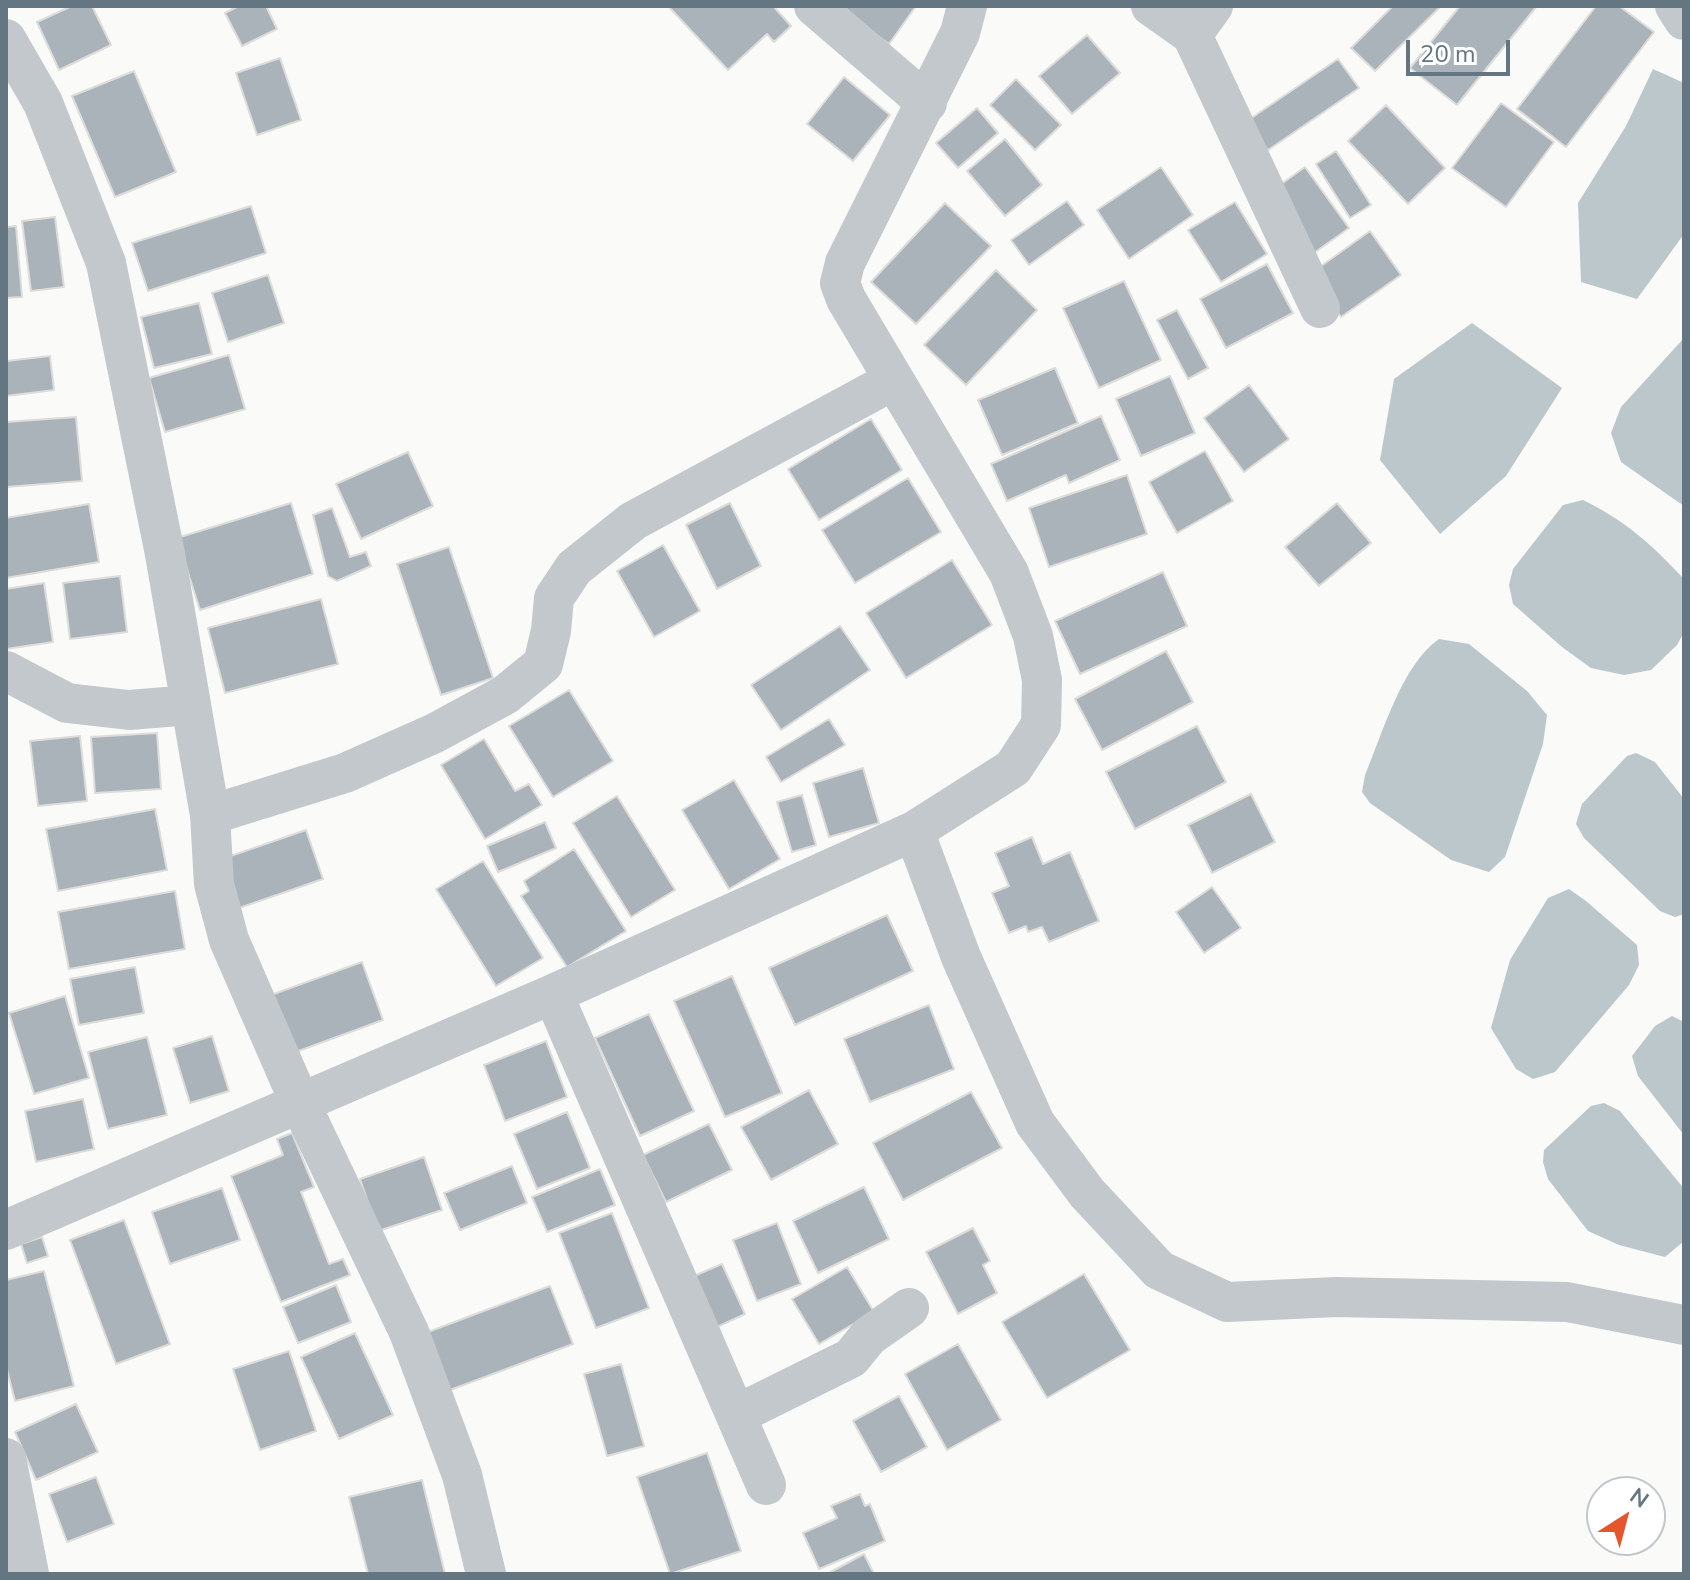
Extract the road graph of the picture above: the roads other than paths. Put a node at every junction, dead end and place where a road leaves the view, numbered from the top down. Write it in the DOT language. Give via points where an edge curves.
graph roads {
  1 [pos="814,6"];
  2 [pos="967,6"];
  3 [pos="1151,6"];
  4 [pos="1675,6"];
  5 [pos="1202,20"];
  6 [pos="1684,20"];
  7 [pos="6,39"];
  8 [pos="927,103"];
  9 [pos="1320,308"];
  10 [pos="894,380"];
  11 [pos="6,671"];
  12 [pos="191,705"];
  13 [pos="210,815"];
  14 [pos="914,831"];
  15 [pos="553,994"];
  16 [pos="300,1103"];
  17 [pos="6,1230"];
  18 [pos="909,1308"];
  19 [pos="1684,1325"];
  20 [pos="736,1415"];
  21 [pos="6,1458"];
  22 [pos="766,1485"];
  23 [pos="29,1574"];
  24 [pos="486,1574"];
  1 -- 8 [label="street"];
  2 -- 8 [label="street"];
  3 -- 5 [label="street"];
  4 -- 6 [label="street"];
  5 -- 9 [label="street"];
  7 -- 12 [label="street" via="43,103 106,263"];
  8 -- 10 [label="street" via="845,263 840,283"];
  10 -- 13 [label="street" via="633,521 574,568 554,598 543,664 505,695 345,773"];
  10 -- 14 [label="street" via="1009,573 1033,636 1042,680 1041,725 1013,768"];
  11 -- 12 [label="street" via="67,703 129,710"];
  12 -- 13 [label="street"];
  13 -- 16 [label="street" via="214,884 229,940"];
  14 -- 15 [label="street"];
  14 -- 19 [label="street" via="961,957 1035,1123 1087,1193 1159,1270 1227,1302 1337,1297 1567,1302"];
  15 -- 16 [label="street"];
  15 -- 20 [label="street"];
  16 -- 17 [label="street"];
  16 -- 24 [label="street" via="409,1332 462,1475"];
  18 -- 20 [label="street" via="869,1336 851,1358"];
  20 -- 22 [label="street"];
  21 -- 23 [label="street"];
}
